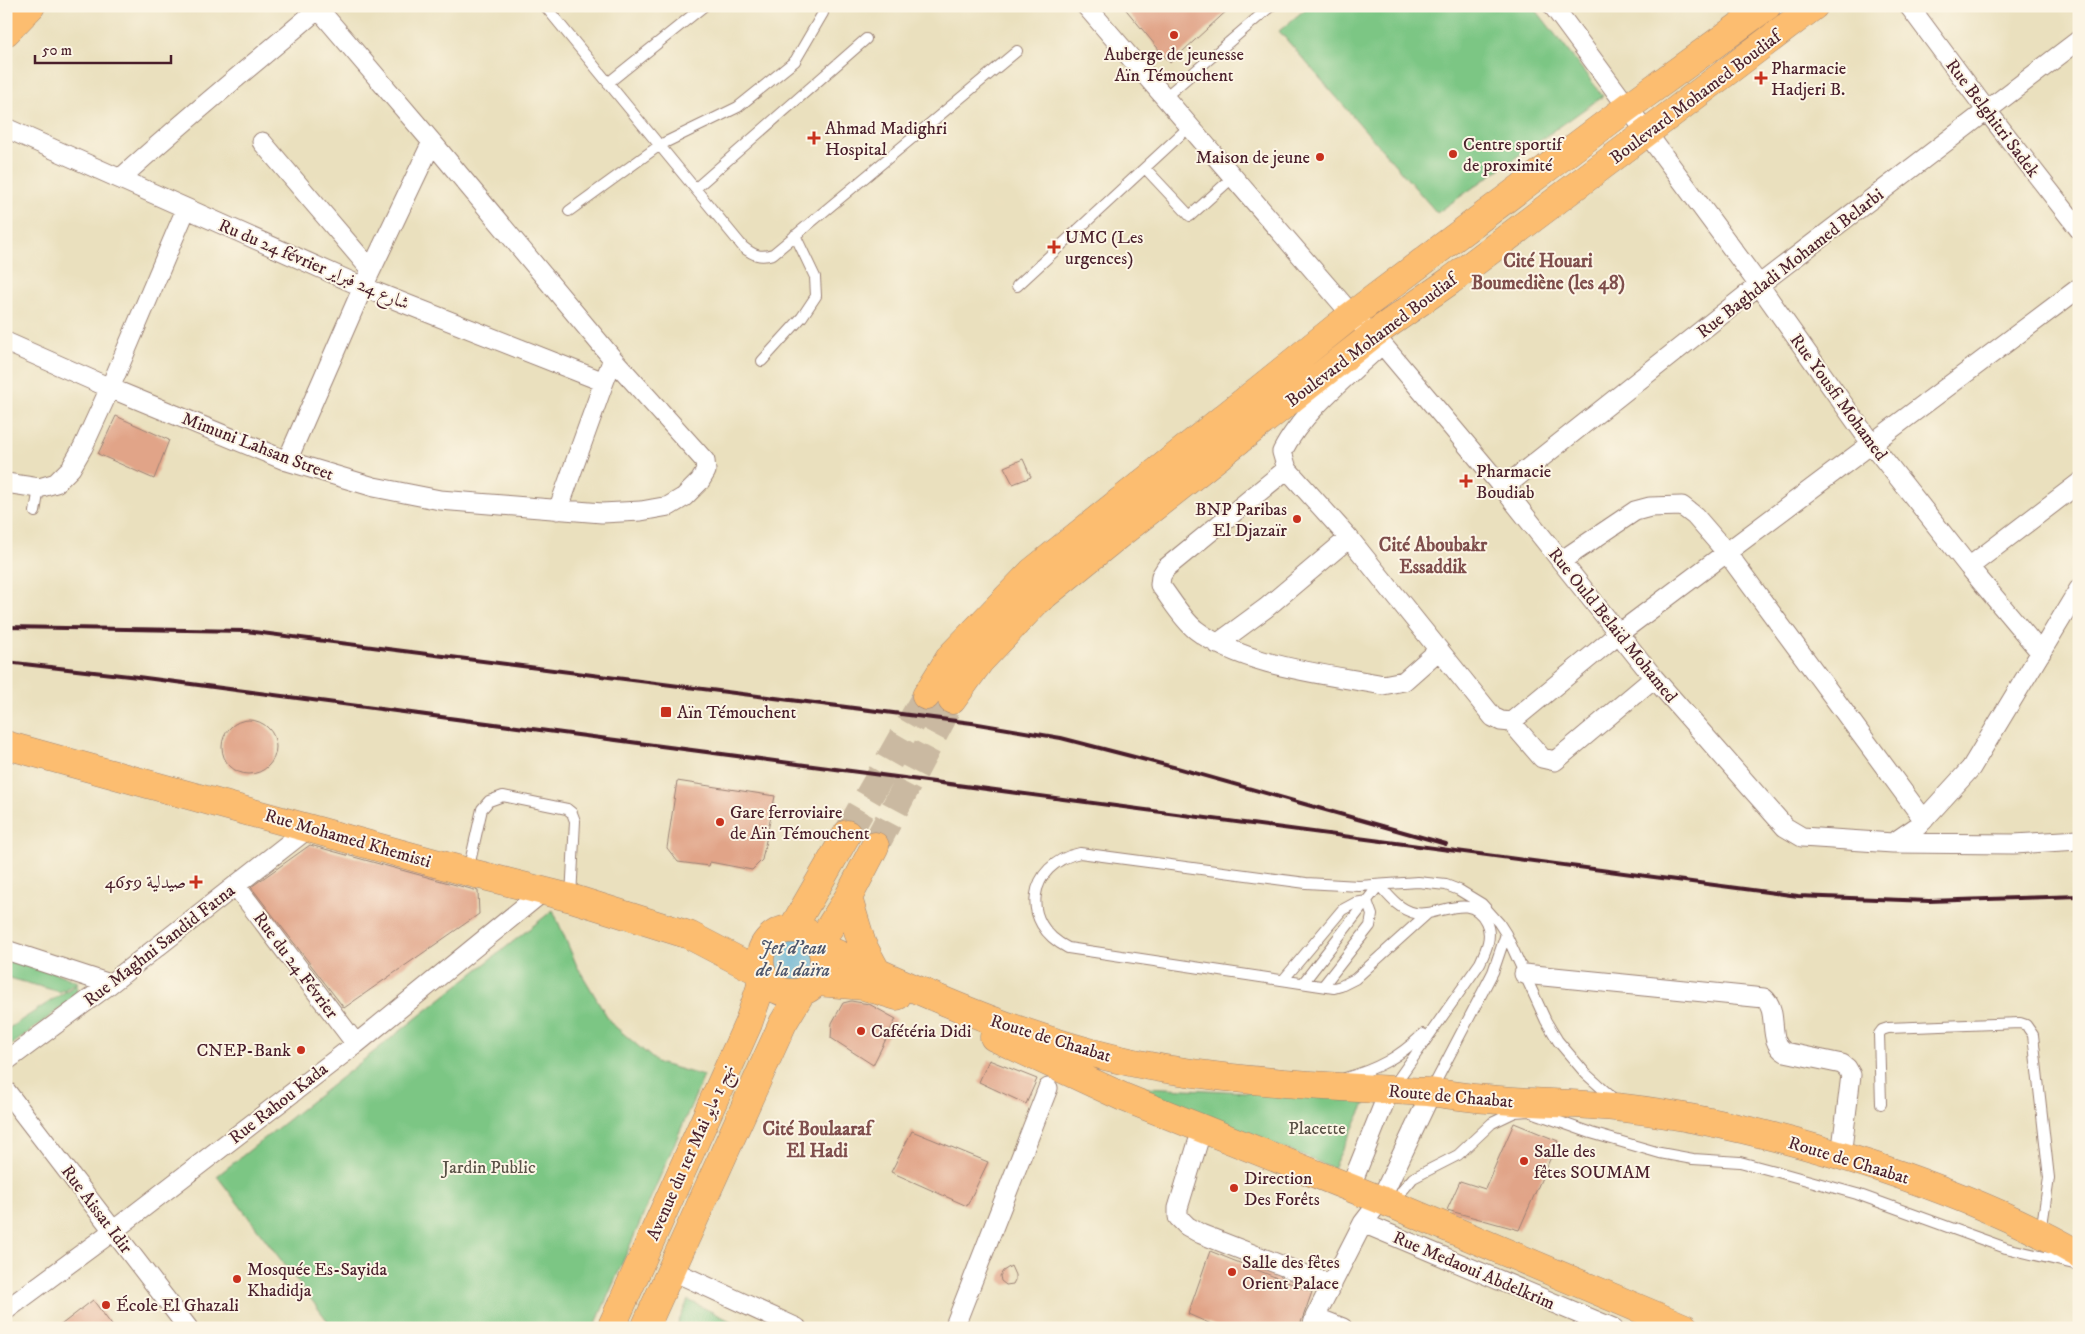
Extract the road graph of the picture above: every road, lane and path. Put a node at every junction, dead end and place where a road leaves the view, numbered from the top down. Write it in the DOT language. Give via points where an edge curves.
graph roads {
  1 [pos="31,6"];
  2 [pos="704,6"];
  3 [pos="1086,6"];
  4 [pos="1271,6"];
  5 [pos="1553,6"];
  6 [pos="1767,6"];
  7 [pos="1814,6"];
  8 [pos="1909,6"];
  9 [pos="546,7"];
  10 [pos="317,8"];
  11 [pos="823,13"];
  12 [pos="6,32"];
  13 [pos="866,39"];
  14 [pos="2079,40"];
  15 [pos="1017,51"];
  16 [pos="608,84"];
  17 [pos="1164,98"];
  18 [pos="1628,108"];
  19 [pos="1987,112"];
  20 [pos="1189,127"];
  21 [pos="6,128"];
  22 [pos="1647,134"];
  23 [pos="262,142"];
  24 [pos="432,142"];
  25 [pos="660,145"];
  26 [pos="1145,168"];
  27 [pos="121,178"];
  28 [pos="1232,178"];
  29 [pos="696,188"];
  30 [pos="186,209"];
  31 [pos="569,211"];
  32 [pos="2079,229"];
  33 [pos="795,235"];
  34 [pos="371,270"];
  35 [pos="1759,285"];
  36 [pos="1017,286"];
  37 [pos="363,287"];
  38 [pos="2079,288"];
  39 [pos="1352,315"];
  40 [pos="1378,339"];
  41 [pos="6,342"];
  42 [pos="613,359"];
  43 [pos="762,361"];
  44 [pos="604,382"];
  45 [pos="110,388"];
  46 [pos="1871,443"];
  47 [pos="287,461"];
  48 [pos="1287,469"];
  49 [pos="6,484"];
  50 [pos="2079,484"];
  51 [pos="39,488"];
  52 [pos="1503,488"];
  53 [pos="558,510"];
  54 [pos="35,512"];
  55 [pos="1349,538"];
  56 [pos="1727,553"];
  57 [pos="1561,561"];
  58 [pos="1969,567"];
  59 [pos="2079,589"];
  60 [pos="1618,634"];
  61 [pos="1218,644"];
  62 [pos="1439,650"];
  63 [pos="2041,653"];
  64 [pos="1654,678"];
  65 [pos="926,696"];
  66 [pos="952,700"];
  67 [pos="1512,722"];
  68 [pos="6,745"];
  69 [pos="1924,820"];
  70 [pos="310,827"];
  71 [pos="847,834"];
  72 [pos="2079,840"];
  73 [pos="1893,842"];
  74 [pos="875,846"];
  75 [pos="468,872"];
  76 [pos="1378,884"];
  77 [pos="236,886"];
  78 [pos="545,890"];
  79 [pos="571,898"];
  80 [pos="848,898"];
  81 [pos="1367,901"];
  82 [pos="1427,914"];
  83 [pos="780,934"];
  84 [pos="1506,934"];
  85 [pos="689,935"];
  86 [pos="820,945"];
  87 [pos="6,950"];
  88 [pos="877,972"];
  89 [pos="762,974"];
  90 [pos="1524,974"];
  91 [pos="1284,979"];
  92 [pos="1303,983"];
  93 [pos="110,984"];
  94 [pos="1323,986"];
  95 [pos="809,987"];
  96 [pos="1440,1018"];
  97 [pos="356,1044"];
  98 [pos="6,1060"];
  99 [pos="1319,1086"];
  100 [pos="1048,1088"];
  101 [pos="6,1091"];
  102 [pos="1390,1091"];
  103 [pos="1430,1093"];
  104 [pos="1881,1104"];
  105 [pos="1624,1108"];
  106 [pos="1495,1112"];
  107 [pos="1202,1129"];
  108 [pos="1841,1156"];
  109 [pos="1350,1188"];
  110 [pos="1388,1203"];
  111 [pos="1363,1223"];
  112 [pos="113,1231"];
  113 [pos="2041,1233"];
  114 [pos="2077,1255"];
  115 [pos="671,1270"];
  116 [pos="1332,1285"];
  117 [pos="6,1310"];
  118 [pos="1314,1322"];
  119 [pos="188,1328"];
  120 [pos="611,1328"];
  121 [pos="645,1328"];
  122 [pos="797,1328"];
  123 [pos="954,1328"];
  124 [pos="1343,1328"];
  125 [pos="1613,1328"];
  126 [pos="1685,1328"];
  1 -- 12 [label="main road"];
  2 -- 16 [label="lane"];
  3 -- 17 [label="street"];
  4 -- 17 [label="lane"];
  5 -- 18 [label="street"];
  6 -- 18 [label="main road, Boulevard Mohamed Boudiaf"];
  7 -- 22 [label="main road, Boulevard Mohamed Boudiaf"];
  8 -- 19 [label="street, Rue Belghitri Sadek"];
  9 -- 16 [label="lane"];
  10 -- 24 [label="street"];
  10 -- 27 [label="street"];
  11 -- 25 [label="lane" via="795,61 738,107"];
  13 -- 29 [label="lane"];
  14 -- 19 [label="street, Rue Baghdadi Mohamed Belarbi"];
  15 -- 33 [label="lane"];
  16 -- 25 [label="lane"];
  17 -- 20 [label="street"];
  18 -- 22 [label="street, Rue Yousfi Mohamed"];
  18 -- 39 [label="main road, Boulevard Mohamed Boudiaf"];
  19 -- 32 [label="street, Rue Belghitri Sadek"];
  19 -- 35 [label="street, Rue Baghdadi Mohamed Belarbi"];
  20 -- 26 [label="lane"];
  20 -- 28 [label="street"];
  21 -- 27 [label="street, Ru du 24 février شارع 24 فبراير"];
  22 -- 35 [label="street, Rue Yousfi Mohamed"];
  22 -- 40 [label="main road, Boulevard Mohamed Boudiaf"];
  23 -- 34 [label="street"];
  24 -- 34 [label="street"];
  24 -- 42 [label="street"];
  25 -- 29 [label="lane"];
  25 -- 31 [label="lane"];
  26 -- 28 [label="lane" via="1190,216"];
  26 -- 36 [label="lane"];
  27 -- 30 [label="street, Ru du 24 février شارع 24 فبراير"];
  28 -- 39 [label="street"];
  29 -- 33 [label="lane" via="753,255 765,257 773,254"];
  30 -- 37 [label="street, Ru du 24 février شارع 24 فبراير"];
  30 -- 45 [label="street"];
  33 -- 43 [label="lane" via="815,277 816,296 802,317"];
  34 -- 37 [label="street"];
  35 -- 46 [label="street, Rue Yousfi Mohamed"];
  35 -- 52 [label="street, Rue Baghdadi Mohamed Belarbi"];
  37 -- 44 [label="street, Ru du 24 février شارع 24 فبراير"];
  37 -- 47 [label="street"];
  38 -- 46 [label="street"];
  39 -- 40 [label="street, Rue Ould Belaïd Mohamed"];
  39 -- 65 [label="main road, Boulevard Mohamed Boudiaf" via="1032,572 951,656"];
  40 -- 48 [label="street" via="1288,440 1282,452"];
  40 -- 52 [label="street, Rue Ould Belaïd Mohamed"];
  40 -- 66 [label="main road, Boulevard Mohamed Boudiaf" via="1111,541 1035,603 980,661"];
  41 -- 45 [label="street, Mimuni Lahsan Street"];
  42 -- 44 [label="street"];
  42 -- 53 [label="street, Mimuni Lahsan Street" via="705,461 706,471 684,497 669,506 640,512"];
  44 -- 53 [label="street"];
  45 -- 47 [label="street, Mimuni Lahsan Street"];
  45 -- 51 [label="street" via="71,468 56,483"];
  46 -- 56 [label="street"];
  46 -- 58 [label="street, Rue Yousfi Mohamed"];
  47 -- 53 [label="street, Mimuni Lahsan Street" via="374,487 440,500"];
  48 -- 55 [label="street"];
  48 -- 61 [label="street" via="1166,568 1161,576 1160,585 1194,629"];
  49 -- 51 [label="street"];
  50 -- 58 [label="street"];
  51 -- 54 [label="lane"];
  52 -- 57 [label="street, Rue Ould Belaïd Mohamed"];
  55 -- 61 [label="street"];
  55 -- 62 [label="street"];
  56 -- 57 [label="street" via="1682,506 1650,507 1634,511"];
  56 -- 60 [label="street"];
  56 -- 69 [label="street"];
  57 -- 60 [label="street, Rue Ould Belaïd Mohamed"];
  58 -- 63 [label="street, Rue Yousfi Mohamed"];
  59 -- 63 [label="street"];
  60 -- 64 [label="street, Rue Ould Belaïd Mohamed"];
  60 -- 67 [label="street"];
  61 -- 62 [label="street" via="1250,658 1383,685 1404,681"];
  62 -- 67 [label="street" via="1493,717"];
  63 -- 69 [label="street" via="1971,768"];
  64 -- 67 [label="street" via="1555,761 1542,758"];
  64 -- 73 [label="street, Rue Ould Belaïd Mohamed" via="1785,827 1802,838"];
  68 -- 70 [label="main road, Rue Mohamed Khemisti"];
  69 -- 73 [label="street"];
  70 -- 75 [label="main road, Rue Mohamed Khemisti"];
  70 -- 77 [label="street, Rue Maghni Sandid Fatna"];
  71 -- 83 [label="main road"];
  72 -- 73 [label="street, Rue Ould Belaïd Mohamed" via="2014,844"];
  74 -- 80 [label="main road"];
  75 -- 78 [label="main road, Rue Mohamed Khemisti"];
  75 -- 79 [label="lane" via="482,809 488,801 502,796 562,807 572,813 575,821"];
  76 -- 81 [label="lane"];
  76 -- 82 [label="lane" via="1402,908"];
  76 -- 84 [label="lane" via="1418,882 1459,890 1492,914"];
  76 -- 91 [label="lane" via="1333,886 1080,853 1057,861 1040,879 1035,903 1041,926 1057,943 1068,948"];
  77 -- 93 [label="street, Rue Maghni Sandid Fatna"];
  77 -- 97 [label="street, Rue du 24 Février"];
  78 -- 79 [label="main road, Rue Mohamed Khemisti"];
  78 -- 97 [label="street, Rue Rahou Kada"];
  79 -- 85 [label="main road, Rue Mohamed Khemisti"];
  80 -- 86 [label="main road"];
  80 -- 88 [label="main road" via="859,937"];
  81 -- 91 [label="lane" via="1342,910"];
  81 -- 92 [label="lane"];
  81 -- 94 [label="lane" via="1372,914 1370,926"];
  82 -- 94 [label="lane" via="1355,979 1341,986"];
  82 -- 96 [label="lane" via="1466,906 1480,914 1489,932 1480,963"];
  83 -- 85 [label="main road, Rue Mohamed Khemisti" via="728,940"];
  83 -- 86 [label="main road" via="808,933"];
  83 -- 89 [label="main road" via="760,955"];
  84 -- 90 [label="lane"];
  84 -- 103 [label="lane" via="1493,972"];
  85 -- 89 [label="main road, Rue Mohamed Khemisti"];
  86 -- 88 [label="main road, Route de Chaabat"];
  86 -- 95 [label="main road" via="824,964"];
  87 -- 93 [label="street"];
  88 -- 99 [label="main road, Route de Chaabat" via="996,1022 1103,1056 1164,1069"];
  89 -- 95 [label="main road" via="782,993"];
  89 -- 120 [label="main road, Avenue du 1er Mai نهج 1 مايو" via="748,1024"];
  90 -- 105 [label="lane" via="1558,1041 1586,1074"];
  90 -- 108 [label="street" via="1764,998 1771,1008 1775,1042 1779,1048 1842,1064 1851,1075"];
  91 -- 92 [label="lane"];
  92 -- 94 [label="lane"];
  93 -- 98 [label="street, Rue Maghni Sandid Fatna"];
  95 -- 107 [label="main road, Route de Chaabat" via="864,986 888,993"];
  95 -- 115 [label="main road, Avenue du 1er Mai نهج 1 مايو" via="783,1023"];
  96 -- 99 [label="lane" via="1394,1059"];
  96 -- 102 [label="lane"];
  97 -- 112 [label="street, Rue Rahou Kada"];
  99 -- 102 [label="main road, Route de Chaabat"];
  100 -- 123 [label="street"];
  101 -- 112 [label="street, Rue Aissat Idir"];
  102 -- 103 [label="main road, Route de Chaabat"];
  102 -- 109 [label="street"];
  103 -- 106 [label="main road, Route de Chaabat"];
  103 -- 110 [label="street"];
  104 -- 113 [label="lane" via="1878,1034 1882,1030 2011,1023 2026,1025 2033,1035 2048,1178"];
  105 -- 106 [label="main road, Route de Chaabat"];
  105 -- 108 [label="main road, Route de Chaabat" via="1715,1123"];
  106 -- 110 [label="lane" via="1458,1155 1413,1178"];
  106 -- 114 [label="lane" via="1529,1111 1660,1153 1740,1162 1857,1194 2006,1248"];
  107 -- 109 [label="main road, Route de Chaabat"];
  107 -- 116 [label="street" via="1178,1217 1201,1234"];
  108 -- 113 [label="main road, Route de Chaabat" via="1990,1209"];
  109 -- 110 [label="main road, Route de Chaabat"];
  110 -- 111 [label="street"];
  110 -- 126 [label="main road, Route de Chaabat"];
  111 -- 116 [label="street"];
  111 -- 125 [label="street, Rue Medaoui Abdelkrim"];
  112 -- 117 [label="street, Rue Rahou Kada"];
  112 -- 119 [label="street, Rue Aissat Idir"];
  113 -- 114 [label="main road, Route de Chaabat"];
  115 -- 121 [label="main road, Avenue du 1er Mai نهج 1 مايو"];
  115 -- 122 [label="street"];
  116 -- 118 [label="street"];
  118 -- 124 [label="street"];
}
